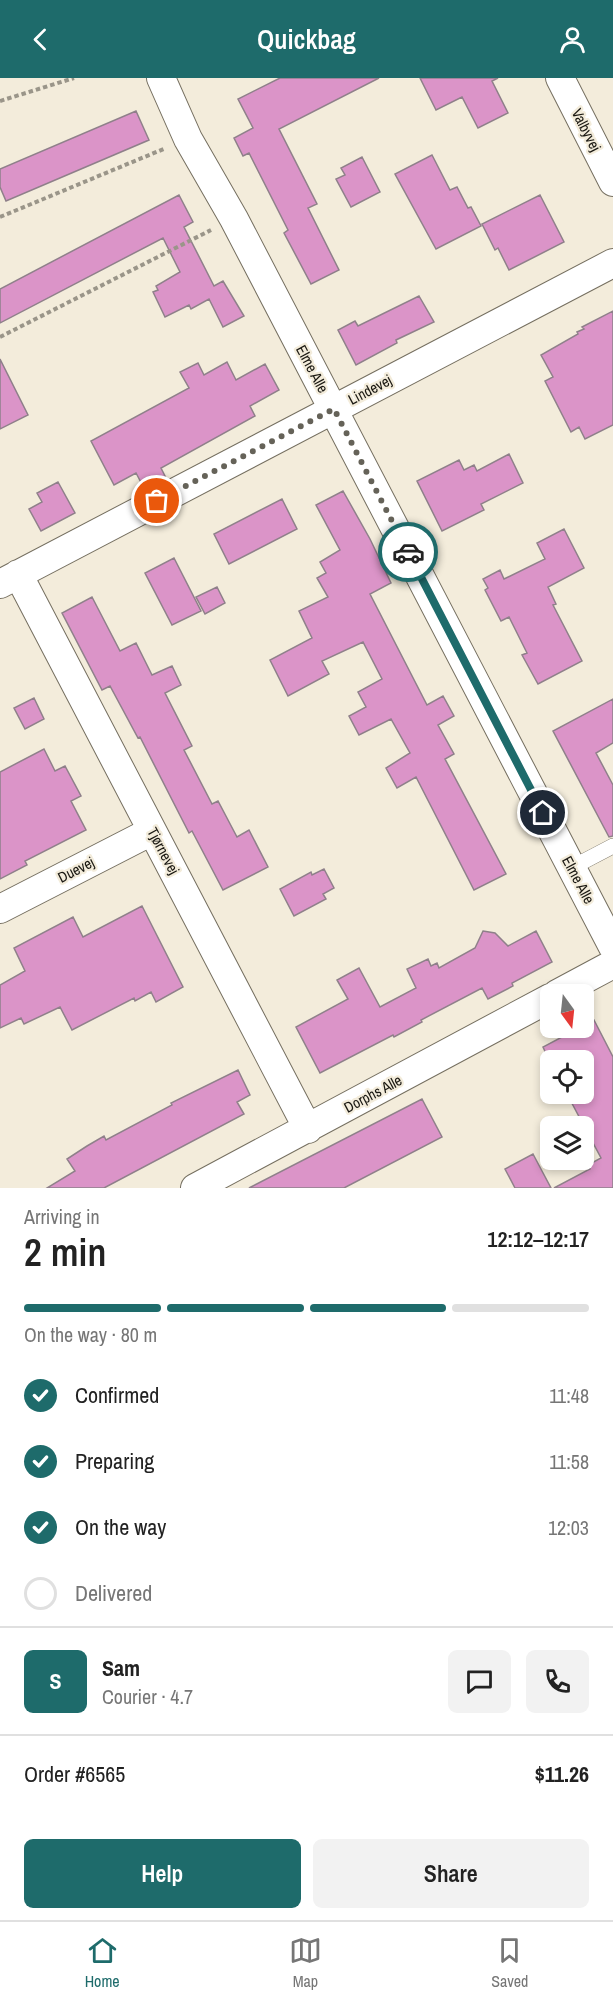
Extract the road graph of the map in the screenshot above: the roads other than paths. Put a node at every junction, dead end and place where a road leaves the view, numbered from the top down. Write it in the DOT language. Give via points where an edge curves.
graph roads {
  1 [pos="161,78"];
  2 [pos="560,78"];
  3 [pos="613,182"];
  4 [pos="613,262"];
  5 [pos="334,409"];
  6 [pos="9,579"];
  7 [pos="152,831"];
  8 [pos="613,846"];
  9 [pos="572,868"];
  10 [pos="0,909"];
  11 [pos="613,947"];
  12 [pos="613,964"];
  13 [pos="576,984"];
  14 [pos="540,1003"];
  15 [pos="308,1129"];
  16 [pos="195,1188"];
  1 -- 5 [label="street, Elme Alle" via="188,139"];
  2 -- 3 [label="street, Valbyvej"];
  4 -- 5 [label="street, Lindevej"];
  5 -- 6 [label="street, Lindevej"];
  5 -- 9 [label="street, Elme Alle"];
  6 -- 7 [label="street, Tjørnevej"];
  7 -- 10 [label="street, Duevej"];
  7 -- 15 [label="street, Tjørnevej"];
  8 -- 9 [label="lane"];
  9 -- 11 [label="street, Elme Alle"];
  12 -- 13 [label="street"];
  14 -- 15 [label="street, Dorphs Alle"];
  15 -- 16 [label="street, Dorphs Alle"];
}
